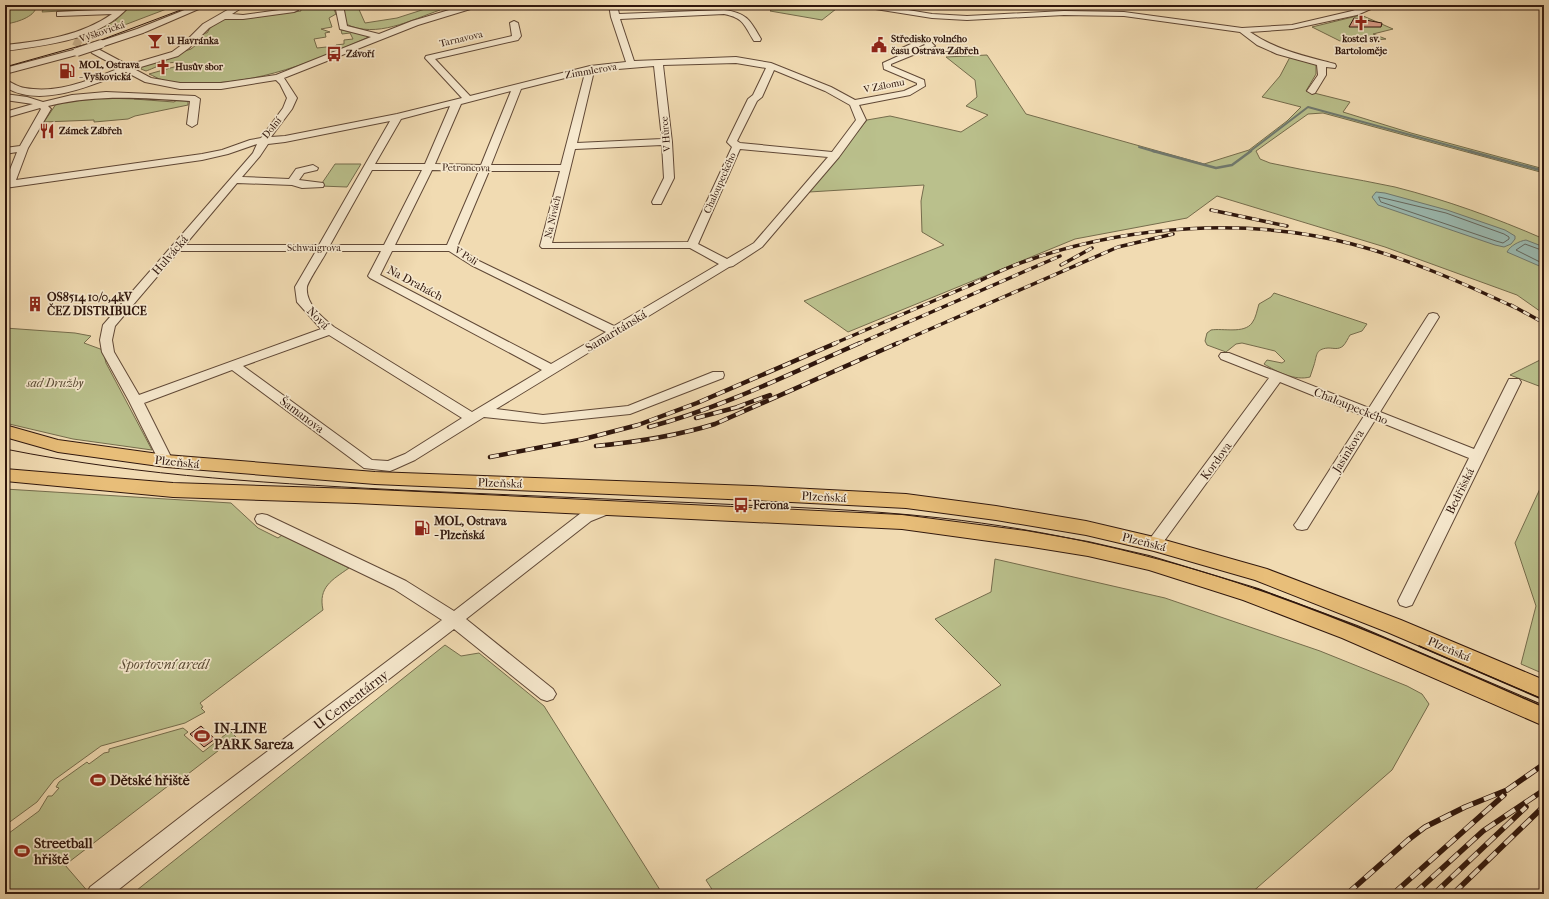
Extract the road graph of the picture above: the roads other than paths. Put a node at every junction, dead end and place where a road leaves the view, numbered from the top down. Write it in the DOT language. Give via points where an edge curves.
graph roads {
  1 [pos="182,5"];
  2 [pos="204,5"];
  3 [pos="242,5"];
  4 [pos="339,5"];
  5 [pos="474,5"];
  6 [pos="613,5"];
  7 [pos="863,5"];
  8 [pos="1376,5"];
  9 [pos="124,8"];
  10 [pos="294,10"];
  11 [pos="60,14"];
  12 [pos="222,16"];
  13 [pos="151,17"];
  14 [pos="614,17"];
  15 [pos="514,23"];
  16 [pos="133,24"];
  17 [pos="1242,30"];
  18 [pos="379,37"];
  19 [pos="757,39"];
  20 [pos="70,41"];
  21 [pos="931,46"];
  22 [pos="5,48"];
  23 [pos="98,48"];
  24 [pos="48,60"];
  25 [pos="5,62"];
  26 [pos="658,63"];
  27 [pos="631,64"];
  28 [pos="1320,64"];
  29 [pos="771,66"];
  30 [pos="1332,66"];
  31 [pos="126,69"];
  32 [pos="590,69"];
  33 [pos="5,71"];
  34 [pos="278,77"];
  35 [pos="6,84"];
  36 [pos="180,86"];
  37 [pos="517,86"];
  38 [pos="1312,91"];
  39 [pos="5,97"];
  40 [pos="165,97"];
  41 [pos="462,100"];
  42 [pos="854,103"];
  43 [pos="43,104"];
  44 [pos="5,115"];
  45 [pos="397,117"];
  46 [pos="192,124"];
  47 [pos="265,140"];
  48 [pos="667,142"];
  49 [pos="571,146"];
  50 [pos="737,146"];
  51 [pos="23,148"];
  52 [pos="5,151"];
  53 [pos="835,155"];
  54 [pos="369,167"];
  55 [pos="429,167"];
  56 [pos="313,168"];
  57 [pos="485,168"];
  58 [pos="564,168"];
  59 [pos="235,180"];
  60 [pos="293,182"];
  61 [pos="7,185"];
  62 [pos="319,185"];
  63 [pos="657,202"];
  64 [pos="692,245"];
  65 [pos="389,247"];
  66 [pos="176,248"];
  67 [pos="322,248"];
  68 [pos="451,248"];
  69 [pos="728,264"];
  70 [pos="1433,317"];
  71 [pos="330,330"];
  72 [pos="614,331"];
  73 [pos="1225,356"];
  74 [pos="235,366"];
  75 [pos="552,370"];
  76 [pos="718,375"];
  77 [pos="1277,377"];
  78 [pos="1514,382"];
  79 [pos="136,401"];
  80 [pos="1370,414"];
  81 [pos="477,415"];
  82 [pos="5,431"];
  83 [pos="1478,456"];
  84 [pos="166,462"];
  85 [pos="368,465"];
  86 [pos="5,475"];
  87 [pos="606,509"];
  88 [pos="262,520"];
  89 [pos="1302,524"];
  90 [pos="1154,544"];
  91 [pos="1406,601"];
  92 [pos="454,619"];
  93 [pos="1544,690"];
  94 [pos="548,694"];
  95 [pos="1544,716"];
  96 [pos="97,894"];
  1 -- 13 [label="street"];
  2 -- 23 [label="street, Výškovická"];
  3 -- 12 [label="street"];
  4 -- 18 [label="street" via="343,28"];
  5 -- 18 [label="street"];
  6 -- 14 [label="street"];
  7 -- 17 [label="street" via="932,16 967,18 1071,12 1118,14"];
  8 -- 17 [label="street" via="1354,13 1292,27"];
  9 -- 11 [label="street"];
  9 -- 20 [label="street" via="99,26"];
  10 -- 12 [label="street" via="243,17"];
  12 -- 31 [label="street" via="206,26 175,54"];
  14 -- 19 [label="street" via="724,12 746,18"];
  14 -- 27 [label="street"];
  15 -- 41 [label="street, Tarnavova" via="517,36 515,38 429,58"];
  16 -- 20 [label="street, Výškovická" via="91,39"];
  17 -- 28 [label="street" via="1260,43 1280,52"];
  18 -- 34 [label="street"];
  20 -- 22 [label="street"];
  20 -- 25 [label="street, Výškovická"];
  21 -- 42 [label="street, V Zálomu" via="888,63 887,67 921,82 921,86 907,93"];
  23 -- 24 [label="street, Výškovická, bridge"];
  23 -- 31 [label="street"];
  24 -- 33 [label="street, Výškovická"];
  24 -- 35 [label="street" via="25,68 13,75"];
  26 -- 27 [label="street, Zimmlerova"];
  26 -- 29 [label="street, Zimmlerova" via="736,60"];
  26 -- 48 [label="street, V Hůrce"];
  27 -- 32 [label="street, Zimmlerova"];
  28 -- 30 [label="street"];
  28 -- 38 [label="street" via="1322,75"];
  29 -- 42 [label="street, Zimmlerova"];
  29 -- 50 [label="street, Chaloupeckého" via="732,142"];
  31 -- 35 [label="street" via="57,92 23,91"];
  31 -- 36 [label="street" via="148,80"];
  32 -- 37 [label="street, Zimmlerova"];
  32 -- 49 [label="street, Na Nivách"];
  34 -- 36 [label="street" via="222,86"];
  34 -- 47 [label="street, Dolní" via="292,98"];
  36 -- 40 [label="street"];
  37 -- 41 [label="street, Zimmlerova"];
  37 -- 57 [label="street, V Poli"];
  39 -- 43 [label="street"];
  40 -- 43 [label="street" via="95,95"];
  40 -- 46 [label="street" via="195,99"];
  41 -- 45 [label="street, Zimmlerova"];
  41 -- 55 [label="street, Na Drahách"];
  42 -- 53 [label="street" via="861,120"];
  43 -- 44 [label="street"];
  43 -- 51 [label="street" via="46,109"];
  45 -- 47 [label="street, Zimmlerova" via="285,139"];
  45 -- 54 [label="street, Nová"];
  47 -- 59 [label="street, Hulvácká"];
  47 -- 61 [label="street, Dolní" via="202,157"];
  48 -- 49 [label="street"];
  48 -- 63 [label="street, V Hůrce" via="669,178"];
  49 -- 58 [label="street, Na Nivách"];
  50 -- 53 [label="street"];
  50 -- 64 [label="street, Chaloupeckého"];
  51 -- 52 [label="street"];
  51 -- 61 [label="street"];
  53 -- 69 [label="street, Samaritánská" via="758,245"];
  54 -- 55 [label="street, Petroncova"];
  54 -- 67 [label="street, Nová"];
  55 -- 57 [label="street, Petroncova"];
  55 -- 65 [label="street, Na Drahách"];
  56 -- 60 [label="street" via="298,172"];
  57 -- 58 [label="street, Petroncova"];
  57 -- 68 [label="street, V Poli"];
  58 -- 64 [label="street, Na Nivách" via="546,246"];
  59 -- 60 [label="street"];
  59 -- 66 [label="street, Hulvácká"];
  60 -- 62 [label="street"];
  64 -- 69 [label="street"];
  65 -- 67 [label="street, Schwaigrova"];
  65 -- 68 [label="street, Schwaigrova"];
  65 -- 75 [label="street, Na Drahách" via="374,276"];
  66 -- 67 [label="street, Schwaigrova"];
  66 -- 79 [label="street, Hulvácká" via="109,325 106,340 108,352"];
  67 -- 71 [label="street, Nová" via="301,287 303,302"];
  68 -- 72 [label="street, V Poli" via="475,263"];
  69 -- 72 [label="street, Samaritánská"];
  70 -- 80 [label="street, Jasinkova"];
  71 -- 74 [label="street"];
  71 -- 81 [label="street, Nová"];
  72 -- 75 [label="street, Samaritánská"];
  73 -- 77 [label="street, Chaloupeckého"];
  74 -- 79 [label="street"];
  74 -- 85 [label="street, Šamanova"];
  75 -- 81 [label="street, Samaritánská"];
  76 -- 81 [label="street" via="630,410 543,419"];
  77 -- 80 [label="street, Chaloupeckého"];
  77 -- 90 [label="street, Kordova"];
  78 -- 83 [label="street, Bedřišská"];
  79 -- 84 [label="street, Hulvácká"];
  80 -- 83 [label="street, Chaloupeckého"];
  80 -- 89 [label="street, Jasinkova"];
  81 -- 85 [label="street, Samaritánská" via="410,457 390,466"];
  82 -- 84 [label="main road, Plzeňská" via="58,446"];
  83 -- 91 [label="street, Bedřišská"];
  84 -- 90 [label="main road, Plzeňská" via="375,478 744,492 906,502 996,513"];
  86 -- 87 [label="main road, Plzeňská" via="173,490"];
  87 -- 92 [label="street, U Cementárny" via="586,518"];
  87 -- 95 [label="main road, Plzeňská" via="902,522 1087,549 1150,564 1252,595 1386,646"];
  88 -- 92 [label="street" via="400,585"];
  90 -- 93 [label="main road, Plzeňská" via="1260,574 1394,626"];
  92 -- 94 [label="street"];
  92 -- 96 [label="street, U Cementárny"];
}
